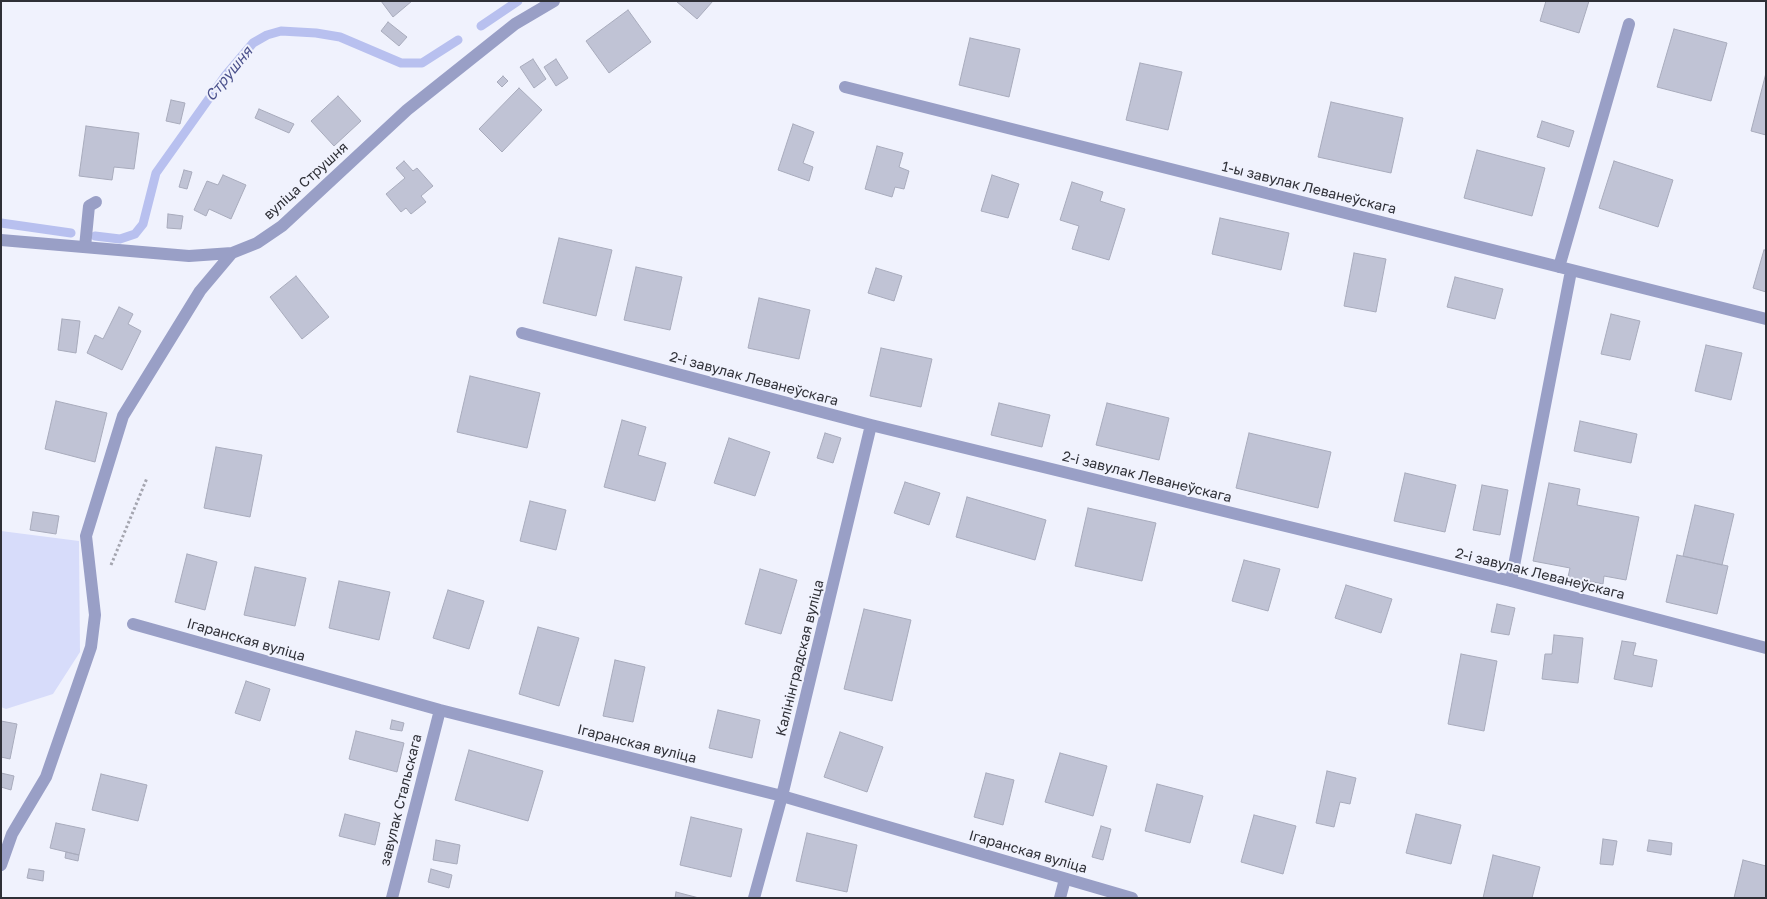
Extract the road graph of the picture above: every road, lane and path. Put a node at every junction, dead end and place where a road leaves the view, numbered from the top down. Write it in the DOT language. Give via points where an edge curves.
graph roads {
  1 [pos="554,1"];
  2 [pos="1629,24"];
  3 [pos="845,87"];
  4 [pos="96,202"];
  5 [pos="1,240"];
  6 [pos="85,247"];
  7 [pos="232,253"];
  8 [pos="1559,267"];
  9 [pos="1571,271"];
  10 [pos="1766,319"];
  11 [pos="522,333"];
  12 [pos="872,425"];
  13 [pos="147,478"];
  14 [pos="109,568"];
  15 [pos="1511,581"];
  16 [pos="133,624"];
  17 [pos="1766,648"];
  18 [pos="440,710"];
  19 [pos="782,796"];
  20 [pos="1,865"];
  21 [pos="1065,879"];
  22 [pos="392,898"];
  23 [pos="754,898"];
  24 [pos="1060,898"];
  25 [pos="1132,898"];
  1 -- 7 [label="street, вуліца Струшня" via="515,24 407,110 282,226 257,243"];
  2 -- 8 [label="street"];
  3 -- 8 [label="street, 1-ы завулак Леванеўскага"];
  4 -- 6 [label="street" via="89,206"];
  5 -- 6 [label="street, вуліца Струшня"];
  6 -- 7 [label="street, вуліца Струшня" via="189,256"];
  7 -- 20 [label="street" via="200,291 123,416 86,536 95,615 91,647 46,777 12,834"];
  8 -- 9 [label="street, 1-ы завулак Леванеўскага"];
  9 -- 10 [label="street, 1-ы завулак Леванеўскага"];
  9 -- 15 [label="street"];
  11 -- 12 [label="street, 2-і завулак Леванеўскага"];
  12 -- 15 [label="street, 2-і завулак Леванеўскага"];
  12 -- 19 [label="street, Калінінградская вуліца"];
  13 -- 14 [label="path"];
  15 -- 17 [label="street, 2-і завулак Леванеўскага"];
  16 -- 18 [label="street, Ігаранская вуліца"];
  18 -- 19 [label="street, Ігаранская вуліца"];
  18 -- 22 [label="street, завулак Стальскага"];
  19 -- 21 [label="street, Ігаранская вуліца"];
  19 -- 23 [label="street, Калінінградская вуліца"];
  21 -- 24 [label="street"];
  21 -- 25 [label="street, Ігаранская вуліца"];
}
